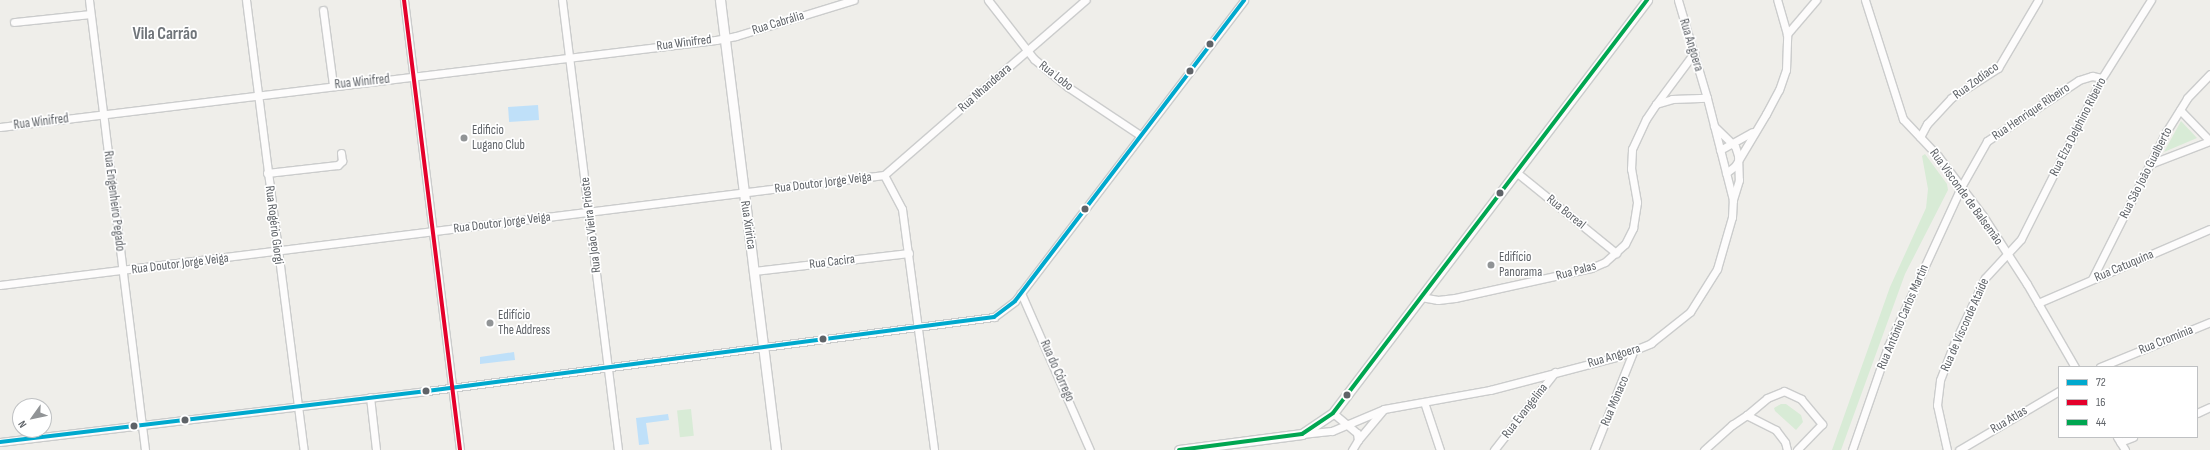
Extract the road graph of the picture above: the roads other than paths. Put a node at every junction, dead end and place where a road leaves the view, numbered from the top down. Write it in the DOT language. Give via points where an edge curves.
graph roads {
  1 [pos="89,0"];
  2 [pos="246,0"];
  3 [pos="404,0"];
  4 [pos="562,0"];
  5 [pos="720,0"];
  6 [pos="854,0"];
  7 [pos="988,0"];
  8 [pos="1085,0"];
  9 [pos="1244,0"];
  10 [pos="1647,0"];
  11 [pos="1678,0"];
  12 [pos="1777,0"];
  13 [pos="1816,0"];
  14 [pos="1865,0"];
  15 [pos="2038,0"];
  16 [pos="2151,0"];
  17 [pos="323,10"];
  18 [pos="90,14"];
  19 [pos="14,22"];
  20 [pos="1787,34"];
  21 [pos="725,38"];
  22 [pos="1027,51"];
  23 [pos="1694,53"];
  24 [pos="569,57"];
  25 [pos="2210,74"];
  26 [pos="414,76"];
  27 [pos="2102,78"];
  28 [pos="333,86"];
  29 [pos="258,94"];
  30 [pos="1707,98"];
  31 [pos="1656,104"];
  32 [pos="2180,110"];
  33 [pos="103,114"];
  34 [pos="1714,126"];
  35 [pos="0,127"];
  36 [pos="1754,131"];
  37 [pos="1140,135"];
  38 [pos="1920,137"];
  39 [pos="2210,141"];
  40 [pos="1733,144"];
  41 [pos="1720,150"];
  42 [pos="341,153"];
  43 [pos="1739,159"];
  44 [pos="2150,164"];
  45 [pos="1516,172"];
  46 [pos="267,173"];
  47 [pos="1726,173"];
  48 [pos="884,175"];
  49 [pos="1961,187"];
  50 [pos="743,193"];
  51 [pos="1733,200"];
  52 [pos="590,212"];
  53 [pos="2210,230"];
  54 [pos="433,231"];
  55 [pos="278,251"];
  56 [pos="909,253"];
  57 [pos="1616,253"];
  58 [pos="2007,254"];
  59 [pos="122,271"];
  60 [pos="754,272"];
  61 [pos="2092,279"];
  62 [pos="0,285"];
  63 [pos="1020,293"];
  64 [pos="1421,297"];
  65 [pos="2038,303"];
  66 [pos="2210,322"];
  67 [pos="919,327"];
  68 [pos="764,347"];
  69 [pos="1633,352"];
  70 [pos="2074,366"];
  71 [pos="2102,366"];
  72 [pos="608,367"];
  73 [pos="1555,372"];
  74 [pos="453,387"];
  75 [pos="2058,392"];
  76 [pos="370,397"];
  77 [pos="1424,402"];
  78 [pos="298,406"];
  79 [pos="2210,408"];
  80 [pos="1384,409"];
  81 [pos="1333,413"];
  82 [pos="2198,413"];
  83 [pos="1747,415"];
  84 [pos="1320,422"];
  85 [pos="1348,424"];
  86 [pos="142,425"];
  87 [pos="1326,432"];
  88 [pos="1302,434"];
  89 [pos="2118,439"];
  90 [pos="1358,440"];
  91 [pos="0,442"];
  92 [pos="145,450"];
  93 [pos="304,450"];
  94 [pos="376,450"];
  95 [pos="460,450"];
  96 [pos="618,450"];
  97 [pos="776,450"];
  98 [pos="934,450"];
  99 [pos="1090,450"];
  100 [pos="1179,450"];
  101 [pos="1352,450"];
  102 [pos="1440,450"];
  103 [pos="1494,450"];
  104 [pos="1594,450"];
  105 [pos="1704,450"];
  106 [pos="1787,450"];
  107 [pos="1797,450"];
  108 [pos="1852,450"];
  109 [pos="1947,450"];
  110 [pos="1959,450"];
  111 [pos="2125,450"];
  1 -- 18 [label="street, Rua Engenheiro Pegado"];
  2 -- 29 [label="street, Rua Rogério Giorgi"];
  3 -- 26 [label="street"];
  4 -- 24 [label="street, Rua João Vieira Prioste"];
  5 -- 21 [label="street, Rua Xiririca"];
  6 -- 21 [label="street, Rua Cabrália"];
  7 -- 22 [label="street, Rua Lobo"];
  8 -- 22 [label="street, Rua Nhandeara"];
  9 -- 37 [label="street"];
  10 -- 45 [label="street"];
  11 -- 23 [label="street, Rua Angoera"];
  12 -- 20 [label="street"];
  13 -- 20 [label="street"];
  14 -- 38 [label="street, Rua Visconde de Balsemão" via="1900,113"];
  15 -- 38 [label="street, Rua Zodíaco" via="1998,68 1952,98 1927,124"];
  16 -- 27 [label="street, Rua Elza Delphino Ribeiro"];
  17 -- 28 [label="street"];
  18 -- 19 [label="street"];
  18 -- 33 [label="street, Rua Engenheiro Pegado"];
  20 -- 36 [label="street" via="1786,70 1780,90"];
  21 -- 24 [label="street, Rua Winifred"];
  21 -- 50 [label="street, Rua Xiririca"];
  22 -- 37 [label="street, Rua Lobo" via="1068,87"];
  22 -- 48 [label="street, Rua Nhandeara"];
  23 -- 30 [label="street, Rua Angoera"];
  23 -- 31 [label="street, Rua Palas"];
  24 -- 26 [label="street, Rua Winifred"];
  24 -- 52 [label="street, Rua João Vieira Prioste"];
  25 -- 32 [label="street, Rua São João Gualberto" via="2196,86"];
  26 -- 28 [label="street, Rua Winifred"];
  26 -- 54 [label="street"];
  27 -- 49 [label="street, Rua Henrique Ribeiro" via="2092,76 2079,80 1990,137"];
  27 -- 58 [label="street, Rua Elza Delphino Ribeiro" via="2021,238"];
  28 -- 29 [label="street, Rua Winifred"];
  29 -- 33 [label="street, Rua Winifred"];
  29 -- 46 [label="street, Rua Rogério Giorgi"];
  30 -- 31 [label="street" via="1672,98"];
  30 -- 34 [label="street, Rua Angoera"];
  31 -- 57 [label="street, Rua Palas" via="1634,142 1631,169 1637,202 1635,222 1629,237"];
  32 -- 39 [label="street"];
  32 -- 44 [label="street, Rua São João Gualberto"];
  33 -- 35 [label="street, Rua Winifred"];
  33 -- 59 [label="street, Rua Engenheiro Pegado"];
  34 -- 40 [label="street"];
  34 -- 41 [label="street, Rua Angoera"];
  36 -- 40 [label="street"];
  36 -- 43 [label="street"];
  37 -- 63 [label="street"];
  38 -- 49 [label="street, Rua Visconde de Balsemão"];
  39 -- 44 [label="street"];
  40 -- 41 [label="street"];
  40 -- 43 [label="street"];
  41 -- 47 [label="street, Rua Angoera"];
  42 -- 46 [label="street" via="342,161 338,165"];
  43 -- 47 [label="street"];
  43 -- 51 [label="street" via="1739,180"];
  44 -- 61 [label="street, Rua São João Gualberto"];
  45 -- 57 [label="street, Rua Boreal"];
  45 -- 64 [label="street"];
  46 -- 55 [label="street, Rua Rogério Giorgi"];
  47 -- 51 [label="street, Rua Angoera"];
  48 -- 50 [label="street, Rua Doutor Jorge Veiga"];
  48 -- 56 [label="street" via="902,209"];
  49 -- 58 [label="street, Rua Visconde de Balsemão"];
  49 -- 108 [label="street, Rua Antônio Carlos Martin" via="1888,346"];
  50 -- 52 [label="street, Rua Doutor Jorge Veiga"];
  50 -- 60 [label="street, Rua Xiririca"];
  51 -- 69 [label="street, Rua Angoera" via="1732,217 1721,256 1701,297 1678,324"];
  52 -- 54 [label="street, Rua Doutor Jorge Veiga"];
  52 -- 72 [label="street, Rua João Vieira Prioste"];
  53 -- 61 [label="street, Rua Catuquina"];
  54 -- 55 [label="street, Rua Doutor Jorge Veiga"];
  54 -- 74 [label="street"];
  55 -- 59 [label="street, Rua Doutor Jorge Veiga"];
  55 -- 78 [label="street, Rua Rogério Giorgi"];
  56 -- 60 [label="street, Rua Cacira"];
  56 -- 67 [label="street"];
  57 -- 64 [label="street, Rua Palas" via="1591,268 1455,298 1438,300"];
  58 -- 65 [label="street, Rua Visconde de Balsemão"];
  58 -- 109 [label="street, Rua de Visconde Ataíde" via="1985,278 1941,376 1937,405"];
  59 -- 62 [label="street, Rua Doutor Jorge Veiga"];
  59 -- 86 [label="street, Rua Engenheiro Pegado"];
  60 -- 68 [label="street, Rua Xiririca"];
  61 -- 65 [label="street, Rua Catuquina"];
  63 -- 67 [label="street" via="1009,307 994,317"];
  63 -- 99 [label="street, Rua do Córrego"];
  64 -- 81 [label="street"];
  65 -- 70 [label="street, Rua Visconde de Balsemão"];
  66 -- 71 [label="street, Rua Cromínia"];
  67 -- 68 [label="street"];
  67 -- 98 [label="street"];
  68 -- 72 [label="street"];
  68 -- 97 [label="street, Rua Xiririca"];
  69 -- 73 [label="street, Rua Angoera"];
  69 -- 104 [label="street, Rua Mônaco"];
  72 -- 74 [label="street"];
  72 -- 96 [label="street, Rua João Vieira Prioste"];
  73 -- 77 [label="street, Rua Angoera" via="1490,390"];
  73 -- 103 [label="street, Rua Evangelina"];
  74 -- 76 [label="street"];
  74 -- 95 [label="street"];
  75 -- 110 [label="street, Rua Atlas"];
  76 -- 78 [label="street"];
  76 -- 94 [label="street"];
  77 -- 80 [label="street, Rua Angoera"];
  77 -- 102 [label="street"];
  78 -- 86 [label="street"];
  78 -- 93 [label="street, Rua Rogério Giorgi"];
  79 -- 82 [label="street"];
  80 -- 85 [label="street, Rua Angoera"];
  80 -- 90 [label="street"];
  81 -- 84 [label="street"];
  81 -- 85 [label="street" via="1341,422"];
  83 -- 105 [label="street"];
  83 -- 106 [label="street" via="1776,430 1785,442"];
  83 -- 107 [label="street" via="1767,398 1784,391 1801,399 1822,424"];
  84 -- 87 [label="street"];
  84 -- 88 [label="street"];
  85 -- 87 [label="street, Rua Angoera"];
  85 -- 90 [label="street" via="1356,431"];
  86 -- 91 [label="street"];
  86 -- 92 [label="street, Rua Engenheiro Pegado"];
  87 -- 88 [label="street, Rua Angoera"];
  88 -- 100 [label="street"];
  89 -- 111 [label="street"];
  90 -- 101 [label="street"];
}
